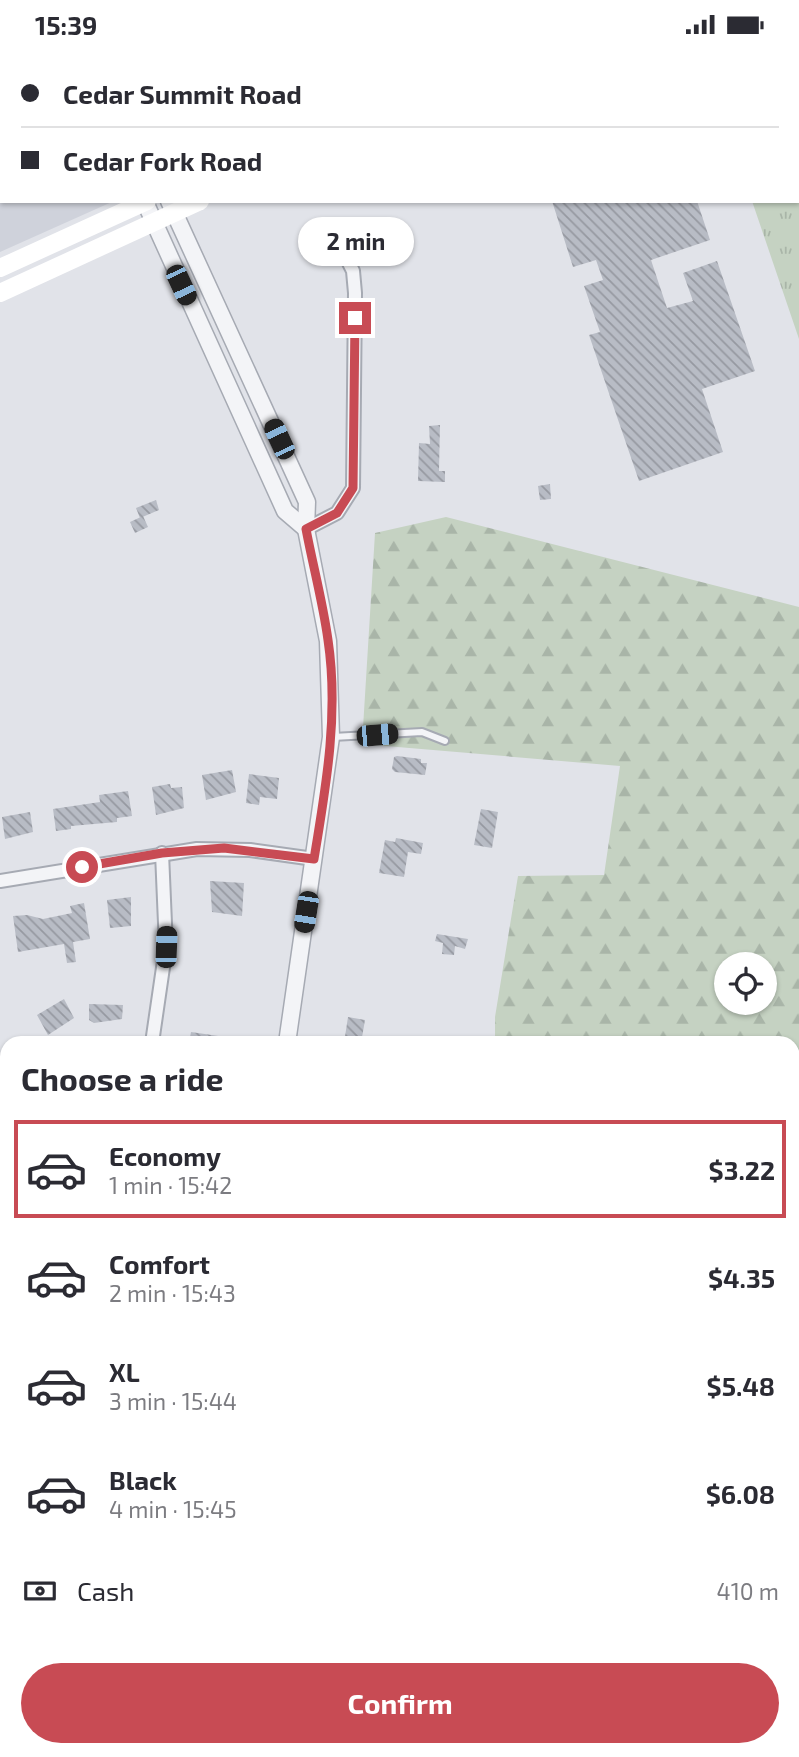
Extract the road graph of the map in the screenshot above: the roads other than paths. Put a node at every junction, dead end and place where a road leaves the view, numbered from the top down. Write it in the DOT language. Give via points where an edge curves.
graph roads {
  1 [pos="143,203"];
  2 [pos="145,203"];
  3 [pos="191,203"];
  4 [pos="172,207"];
  5 [pos="154,223"];
  6 [pos="340,245"];
  7 [pos="0,268"];
  8 [pos="0,293"];
  9 [pos="306,529"];
  10 [pos="331,737"];
  11 [pos="444,741"];
  12 [pos="162,853"];
  13 [pos="314,859"];
  14 [pos="0,881"];
  15 [pos="153,1036"];
  16 [pos="288,1036"];
  1 -- 7 [label="main road"];
  2 -- 5 [label="street"];
  3 -- 4 [label="main road"];
  4 -- 5 [label="main road"];
  4 -- 9 [label="street" via="300,484 307,502"];
  5 -- 8 [label="main road"];
  5 -- 9 [label="street" via="285,511"];
  6 -- 9 [label="street" via="353,271 355,293 353,488 337,513"];
  9 -- 10 [label="street" via="328,641"];
  10 -- 11 [label="lane" via="422,732"];
  10 -- 13 [label="street"];
  12 -- 13 [label="street" via="224,848"];
  12 -- 14 [label="street"];
  12 -- 15 [label="street" via="166,947"];
  13 -- 16 [label="street"];
}
